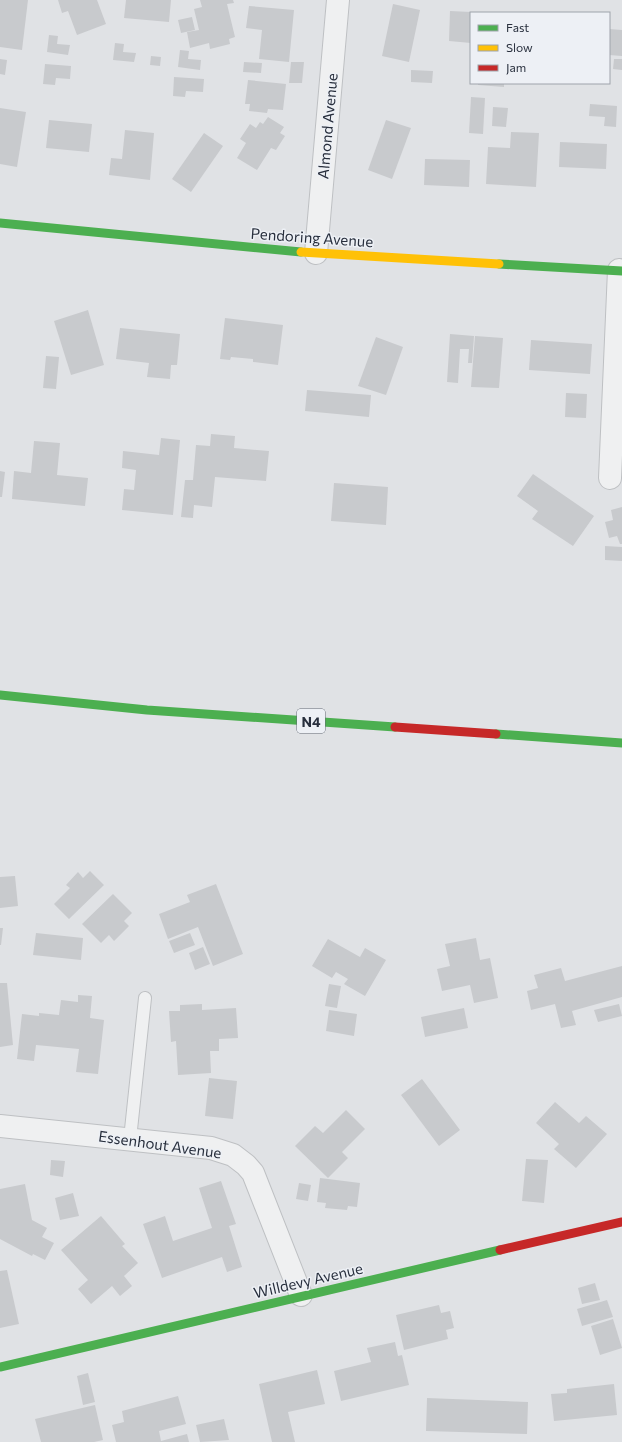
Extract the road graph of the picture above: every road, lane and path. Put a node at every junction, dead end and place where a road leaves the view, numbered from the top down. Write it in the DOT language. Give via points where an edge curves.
graph roads {
  1 [pos="338,0"];
  2 [pos="0,224"];
  3 [pos="316,253"];
  4 [pos="621,270"];
  5 [pos="610,478"];
  6 [pos="0,695"];
  7 [pos="622,743"];
  8 [pos="144,998"];
  9 [pos="0,1126"];
  10 [pos="130,1139"];
  11 [pos="622,1222"];
  12 [pos="301,1295"];
  13 [pos="0,1367"];
  1 -- 3 [label="street, Almond Avenue"];
  2 -- 3 [label="main road, Pendoring Avenue"];
  3 -- 4 [label="main road, Pendoring Avenue"];
  4 -- 5 [label="street"];
  6 -- 7 [label="main road, N4" via="147,710"];
  8 -- 10 [label="lane"];
  9 -- 10 [label="street, Essenhout Avenue"];
  10 -- 12 [label="street, Essenhout Avenue" via="211,1148 233,1155 246,1165 257,1182"];
  11 -- 12 [label="main road, Willdevy Avenue"];
  12 -- 13 [label="main road, Willdevy Avenue"];
}
